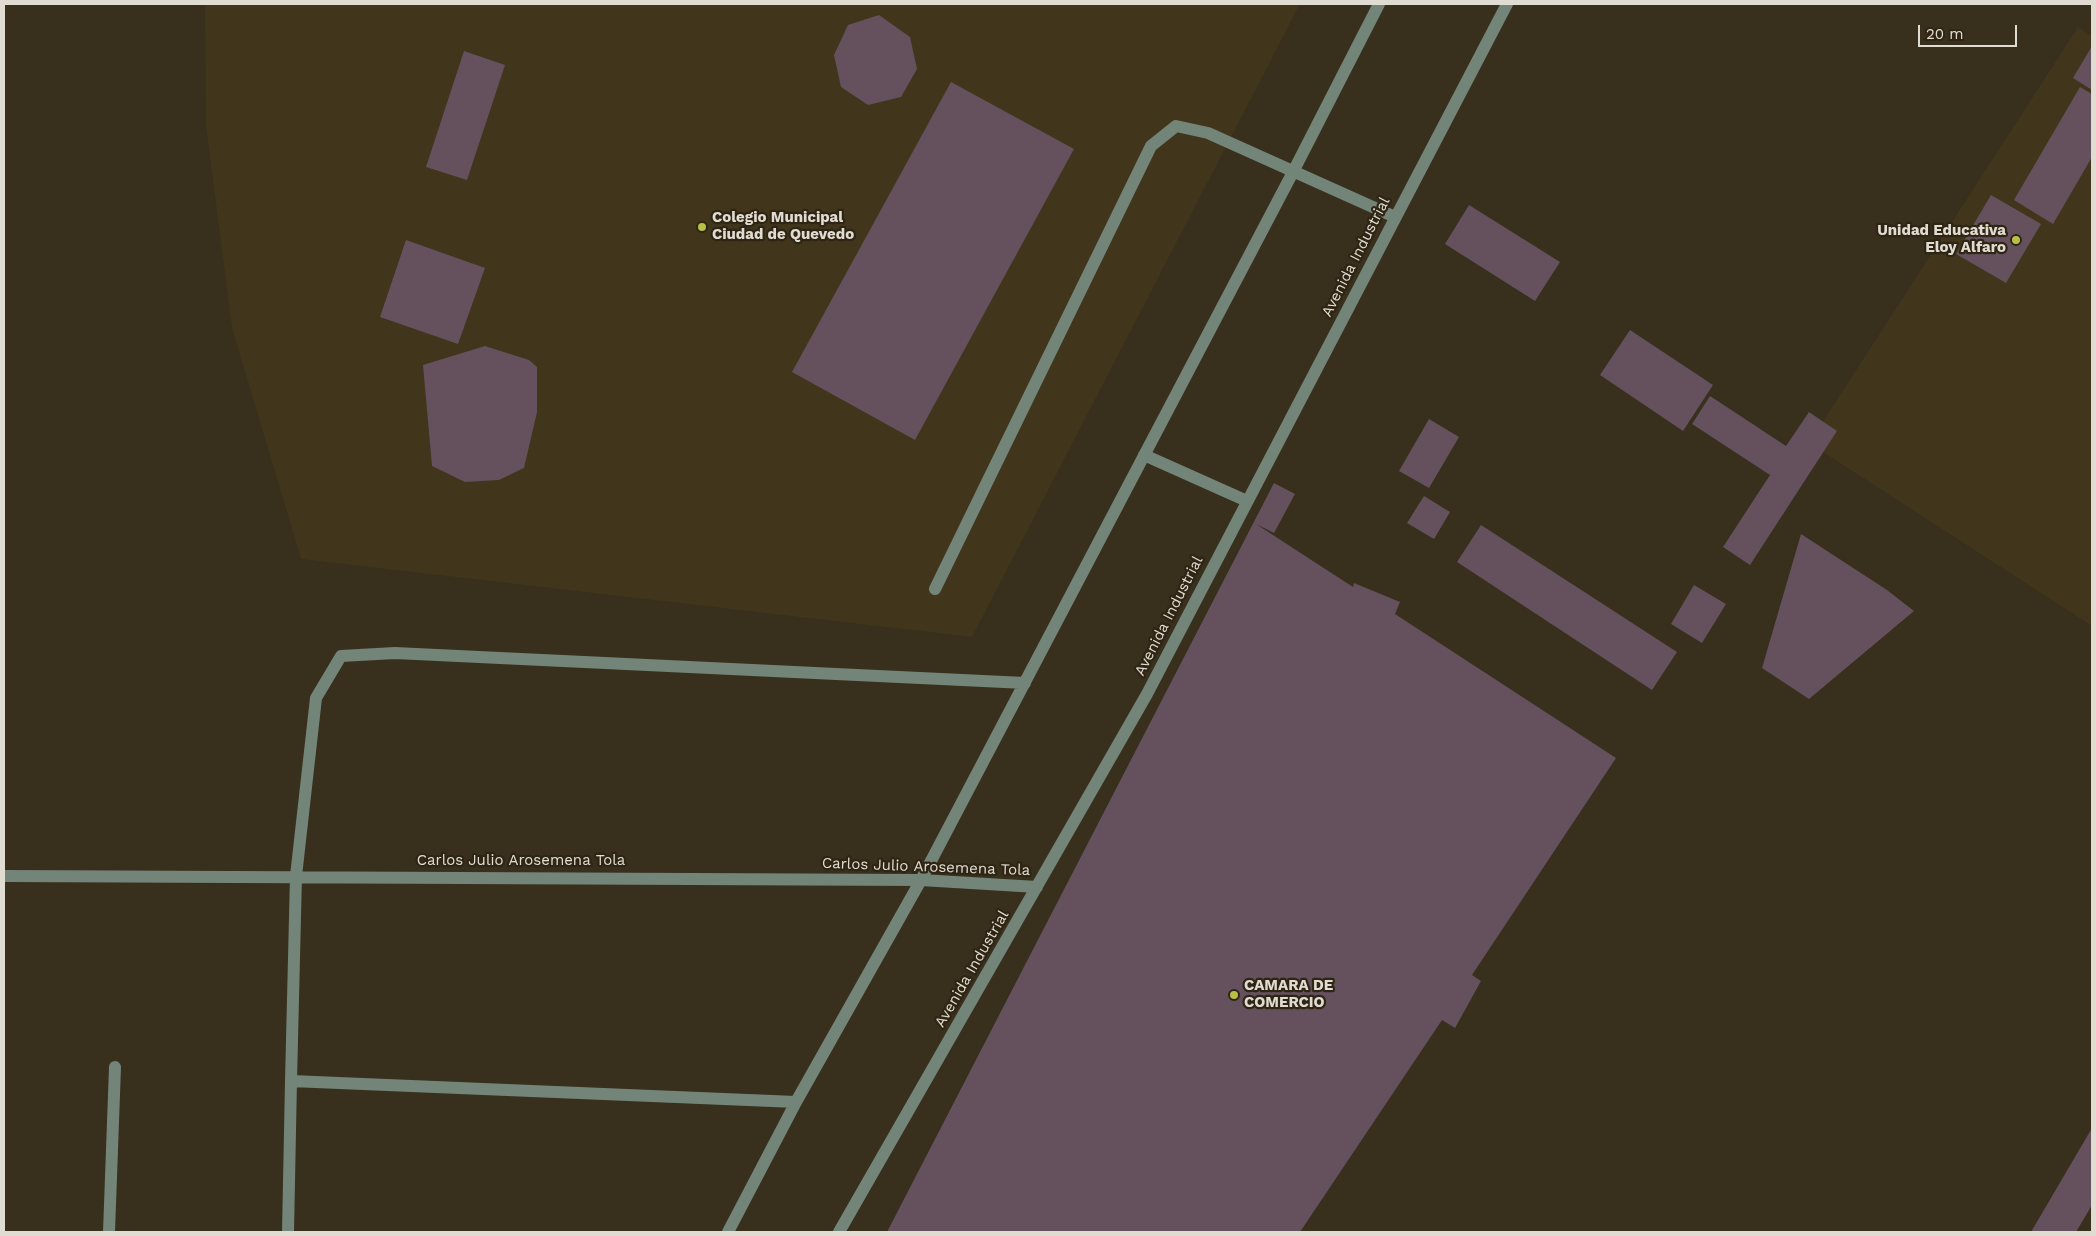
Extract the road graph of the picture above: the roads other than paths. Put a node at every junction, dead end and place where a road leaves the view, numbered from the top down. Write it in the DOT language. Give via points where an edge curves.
graph roads {
  1 [pos="1379,4"];
  2 [pos="1507,4"];
  3 [pos="1293,172"];
  4 [pos="1395,216"];
  5 [pos="1144,455"];
  6 [pos="1247,501"];
  7 [pos="935,589"];
  8 [pos="1025,683"];
  9 [pos="4,876"];
  10 [pos="296,876"];
  11 [pos="921,880"];
  12 [pos="1037,887"];
  13 [pos="116,1067"];
  14 [pos="291,1081"];
  15 [pos="796,1102"];
  16 [pos="109,1232"];
  17 [pos="288,1232"];
  18 [pos="728,1232"];
  19 [pos="839,1232"];
  1 -- 3 [label="street"];
  2 -- 4 [label="street, Avenida Industrial"];
  3 -- 4 [label="street"];
  3 -- 5 [label="street"];
  3 -- 7 [label="street" via="1208,133 1176,126 1151,146"];
  4 -- 6 [label="street, Avenida Industrial"];
  5 -- 6 [label="street"];
  5 -- 8 [label="street"];
  6 -- 12 [label="street, Avenida Industrial" via="1147,694"];
  8 -- 10 [label="street" via="396,654 341,656 316,698"];
  8 -- 11 [label="street"];
  9 -- 10 [label="street, Carlos Julio Arosemena Tola"];
  10 -- 11 [label="street, Carlos Julio Arosemena Tola"];
  10 -- 14 [label="street"];
  11 -- 12 [label="street, Carlos Julio Arosemena Tola"];
  11 -- 15 [label="street"];
  12 -- 19 [label="street, Avenida Industrial"];
  13 -- 16 [label="street"];
  14 -- 15 [label="street"];
  14 -- 17 [label="street"];
  15 -- 18 [label="street"];
}
